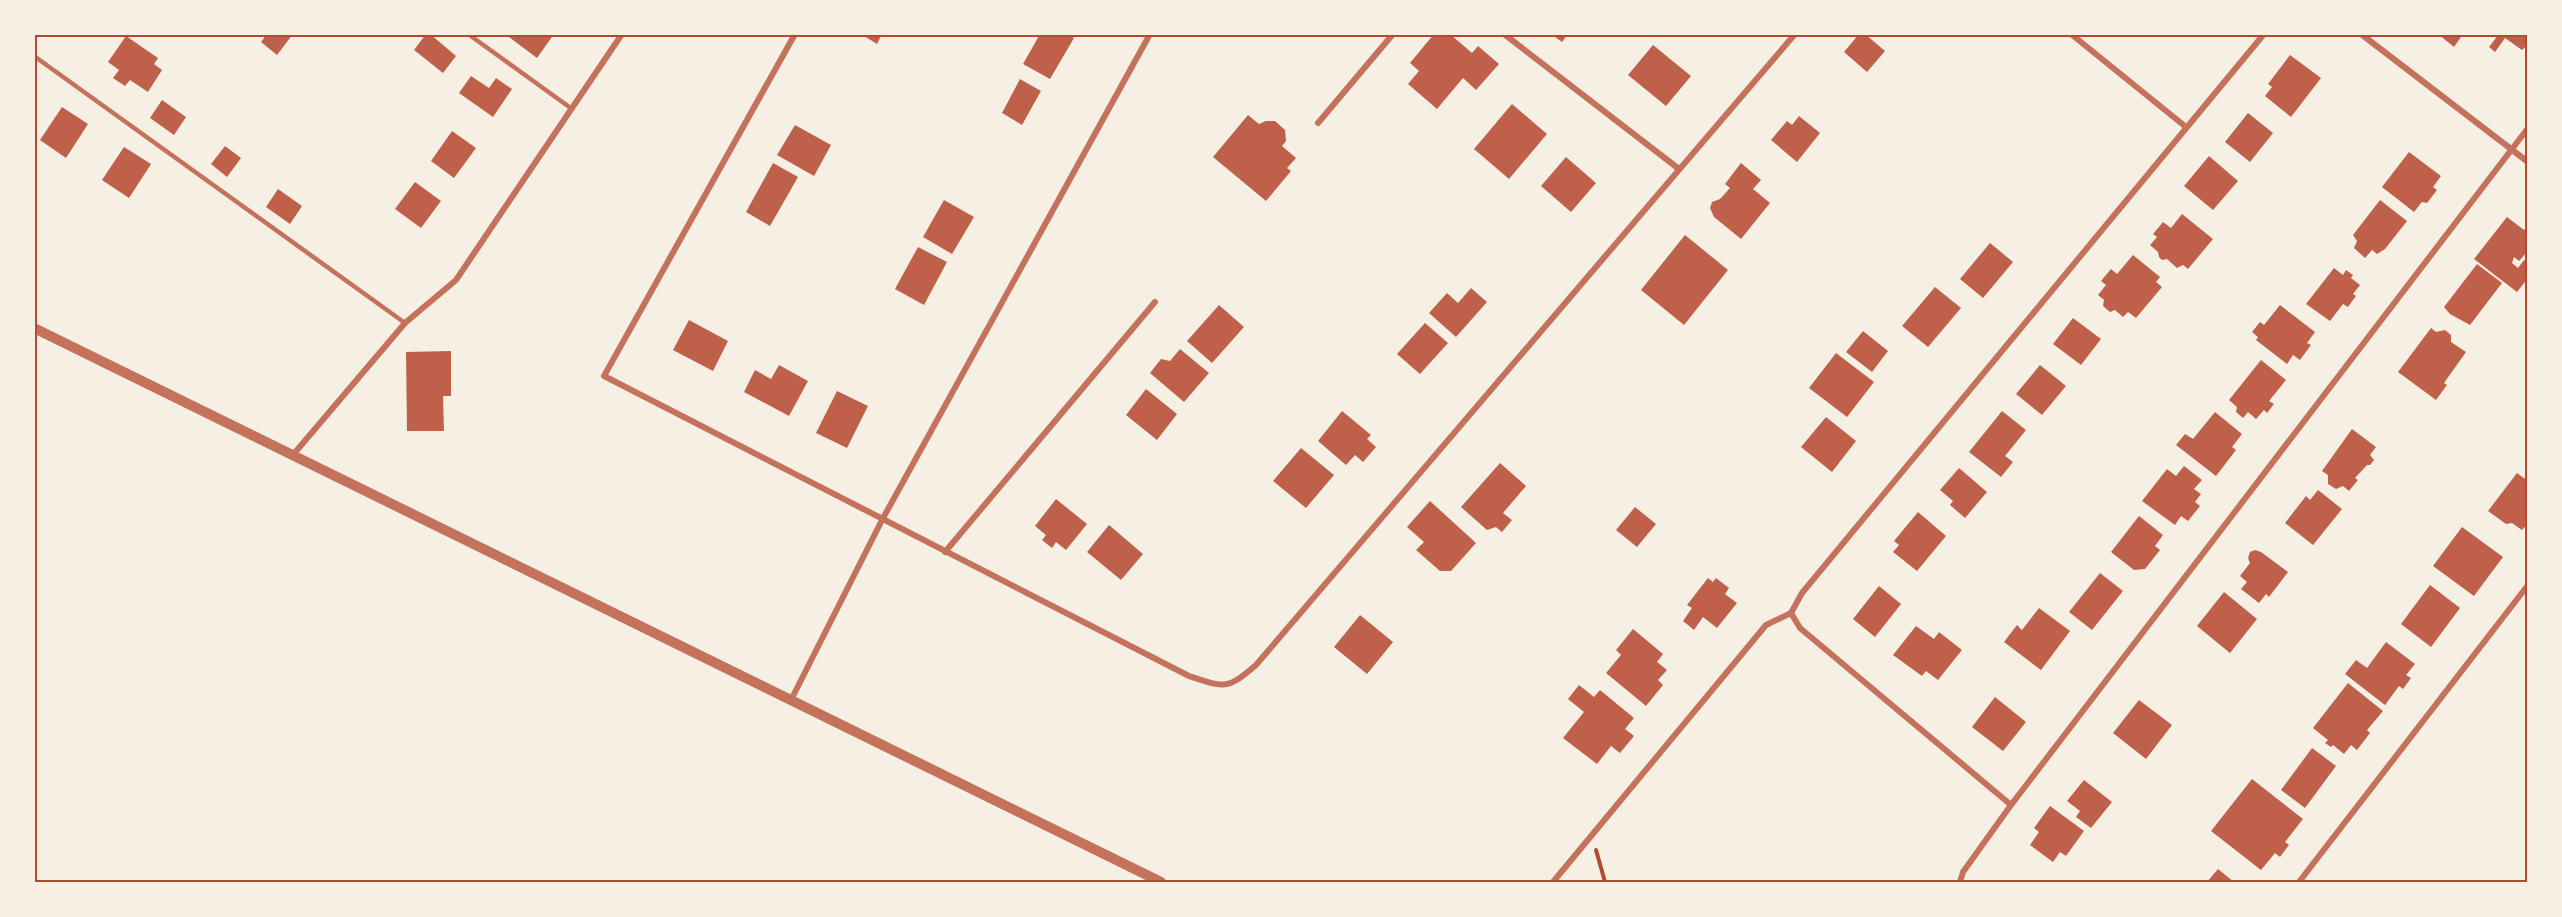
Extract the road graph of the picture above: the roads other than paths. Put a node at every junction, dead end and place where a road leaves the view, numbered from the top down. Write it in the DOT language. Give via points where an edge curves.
graph roads {
  1 [pos="468,34"];
  2 [pos="622,34"];
  3 [pos="795,34"];
  4 [pos="1150,34"];
  5 [pos="1393,34"];
  6 [pos="1504,34"];
  7 [pos="1795,34"];
  8 [pos="2071,34"];
  9 [pos="2264,34"];
  10 [pos="2361,34"];
  11 [pos="34,56"];
  12 [pos="572,109"];
  13 [pos="1318,123"];
  14 [pos="2186,127"];
  15 [pos="2528,128"];
  16 [pos="2511,150"];
  17 [pos="2528,162"];
  18 [pos="1679,169"];
  19 [pos="1155,302"];
  20 [pos="405,323"];
  21 [pos="34,328"];
  22 [pos="292,457"];
  23 [pos="882,520"];
  24 [pos="945,552"];
  25 [pos="2528,585"];
  26 [pos="1791,613"];
  27 [pos="791,701"];
  28 [pos="2011,805"];
  29 [pos="1161,882"];
  30 [pos="1553,882"];
  31 [pos="1960,882"];
  32 [pos="2299,882"];
  1 -- 12 [label="lane"];
  2 -- 12 [label="street"];
  3 -- 23 [label="street" via="604,376"];
  4 -- 23 [label="street"];
  5 -- 13 [label="street"];
  6 -- 18 [label="street"];
  7 -- 18 [label="street"];
  8 -- 14 [label="street"];
  9 -- 14 [label="street"];
  10 -- 16 [label="street"];
  11 -- 20 [label="lane"];
  12 -- 20 [label="street" via="456,280"];
  14 -- 26 [label="street" via="1809,584"];
  15 -- 16 [label="street"];
  16 -- 17 [label="street"];
  16 -- 28 [label="street"];
  18 -- 24 [label="street" via="1256,665 1234,683 1217,685 1189,676"];
  19 -- 24 [label="street"];
  20 -- 22 [label="street"];
  21 -- 22 [label="street"];
  22 -- 27 [label="street"];
  23 -- 24 [label="street"];
  23 -- 27 [label="street"];
  25 -- 32 [label="street"];
  26 -- 28 [label="street" via="1800,628"];
  26 -- 30 [label="street" via="1766,625"];
  27 -- 29 [label="street"];
  28 -- 31 [label="street" via="1963,872"];
}
